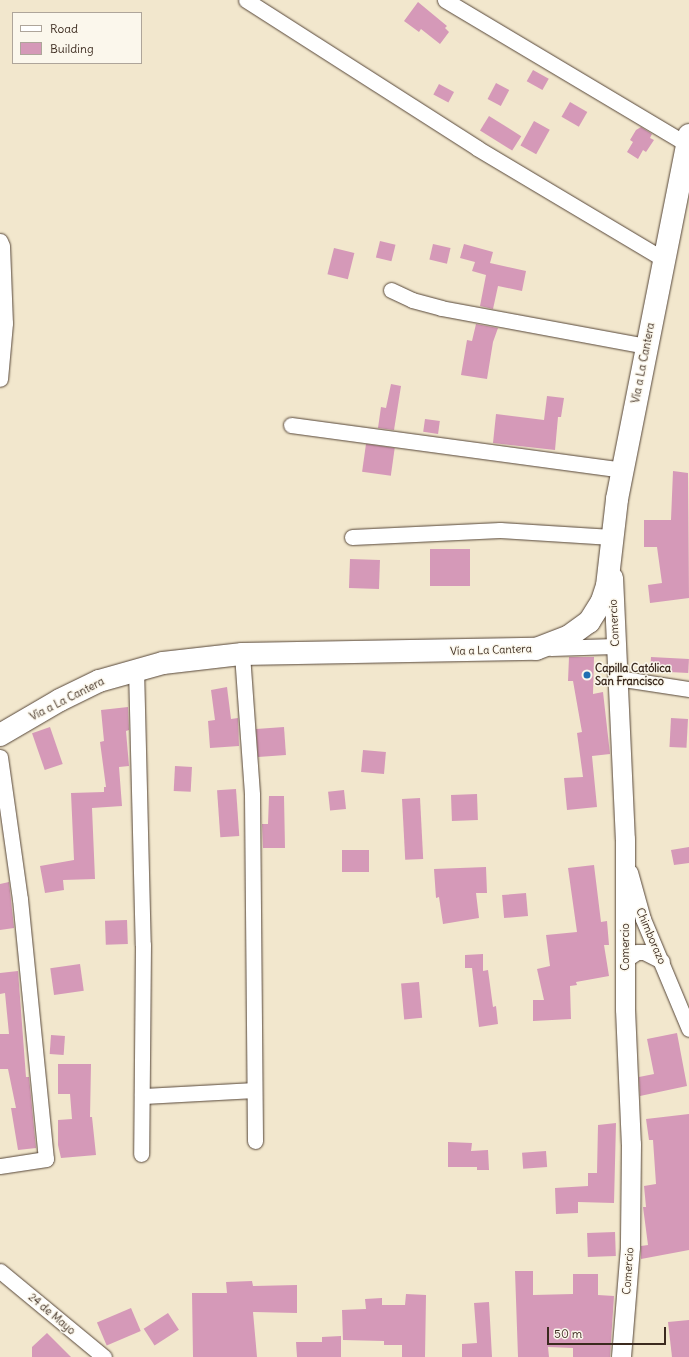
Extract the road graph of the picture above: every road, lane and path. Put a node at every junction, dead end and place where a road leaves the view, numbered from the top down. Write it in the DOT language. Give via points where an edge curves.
graph roads {
  1 [pos="246,0"];
  2 [pos="445,0"];
  3 [pos="688,139"];
  4 [pos="0,242"];
  5 [pos="664,259"];
  6 [pos="391,290"];
  7 [pos="646,346"];
  8 [pos="0,379"];
  9 [pos="290,425"];
  10 [pos="622,470"];
  11 [pos="352,537"];
  12 [pos="612,537"];
  13 [pos="615,646"];
  14 [pos="536,649"];
  15 [pos="242,654"];
  16 [pos="136,668"];
  17 [pos="617,678"];
  18 [pos="689,689"];
  19 [pos="0,735"];
  20 [pos="0,757"];
  21 [pos="625,839"];
  22 [pos="625,960"];
  23 [pos="662,961"];
  24 [pos="689,1029"];
  25 [pos="252,1090"];
  26 [pos="142,1096"];
  27 [pos="255,1141"];
  28 [pos="141,1154"];
  29 [pos="0,1166"];
  30 [pos="0,1271"];
  31 [pos="104,1357"];
  32 [pos="621,1357"];
  1 -- 5 [label="street" via="477,148"];
  2 -- 3 [label="street"];
  3 -- 5 [label="main road, Vía a La Cantera"];
  4 -- 8 [label="street" via="5,323"];
  5 -- 7 [label="main road, Vía a La Cantera"];
  6 -- 7 [label="street" via="412,300 441,308"];
  7 -- 10 [label="main road, Vía a La Cantera"];
  9 -- 10 [label="street"];
  10 -- 12 [label="main road, Vía a La Cantera"];
  11 -- 12 [label="street" via="500,530"];
  12 -- 13 [label="street, Comercio"];
  12 -- 14 [label="main road, Vía a La Cantera" via="607,586 597,612 589,622 568,637"];
  13 -- 14 [label="street"];
  13 -- 17 [label="street, Comercio"];
  14 -- 15 [label="main road, Vía a La Cantera"];
  15 -- 16 [label="main road, Vía a La Cantera" via="194,658"];
  15 -- 25 [label="street" via="252,796"];
  16 -- 19 [label="main road, Vía a La Cantera" via="78,690"];
  16 -- 26 [label="street" via="143,945"];
  17 -- 18 [label="street"];
  17 -- 21 [label="street, Comercio"];
  20 -- 29 [label="street" via="20,899 46,1159"];
  21 -- 22 [label="street, Comercio"];
  21 -- 23 [label="street, Chimborazo" via="636,897"];
  22 -- 23 [label="street" via="637,952 644,952"];
  22 -- 32 [label="street, Comercio" via="631,1144 630,1240"];
  23 -- 24 [label="street, Chimborazo"];
  25 -- 26 [label="street"];
  25 -- 27 [label="street"];
  26 -- 28 [label="street"];
  30 -- 31 [label="street, 24 de Mayo"];
}
